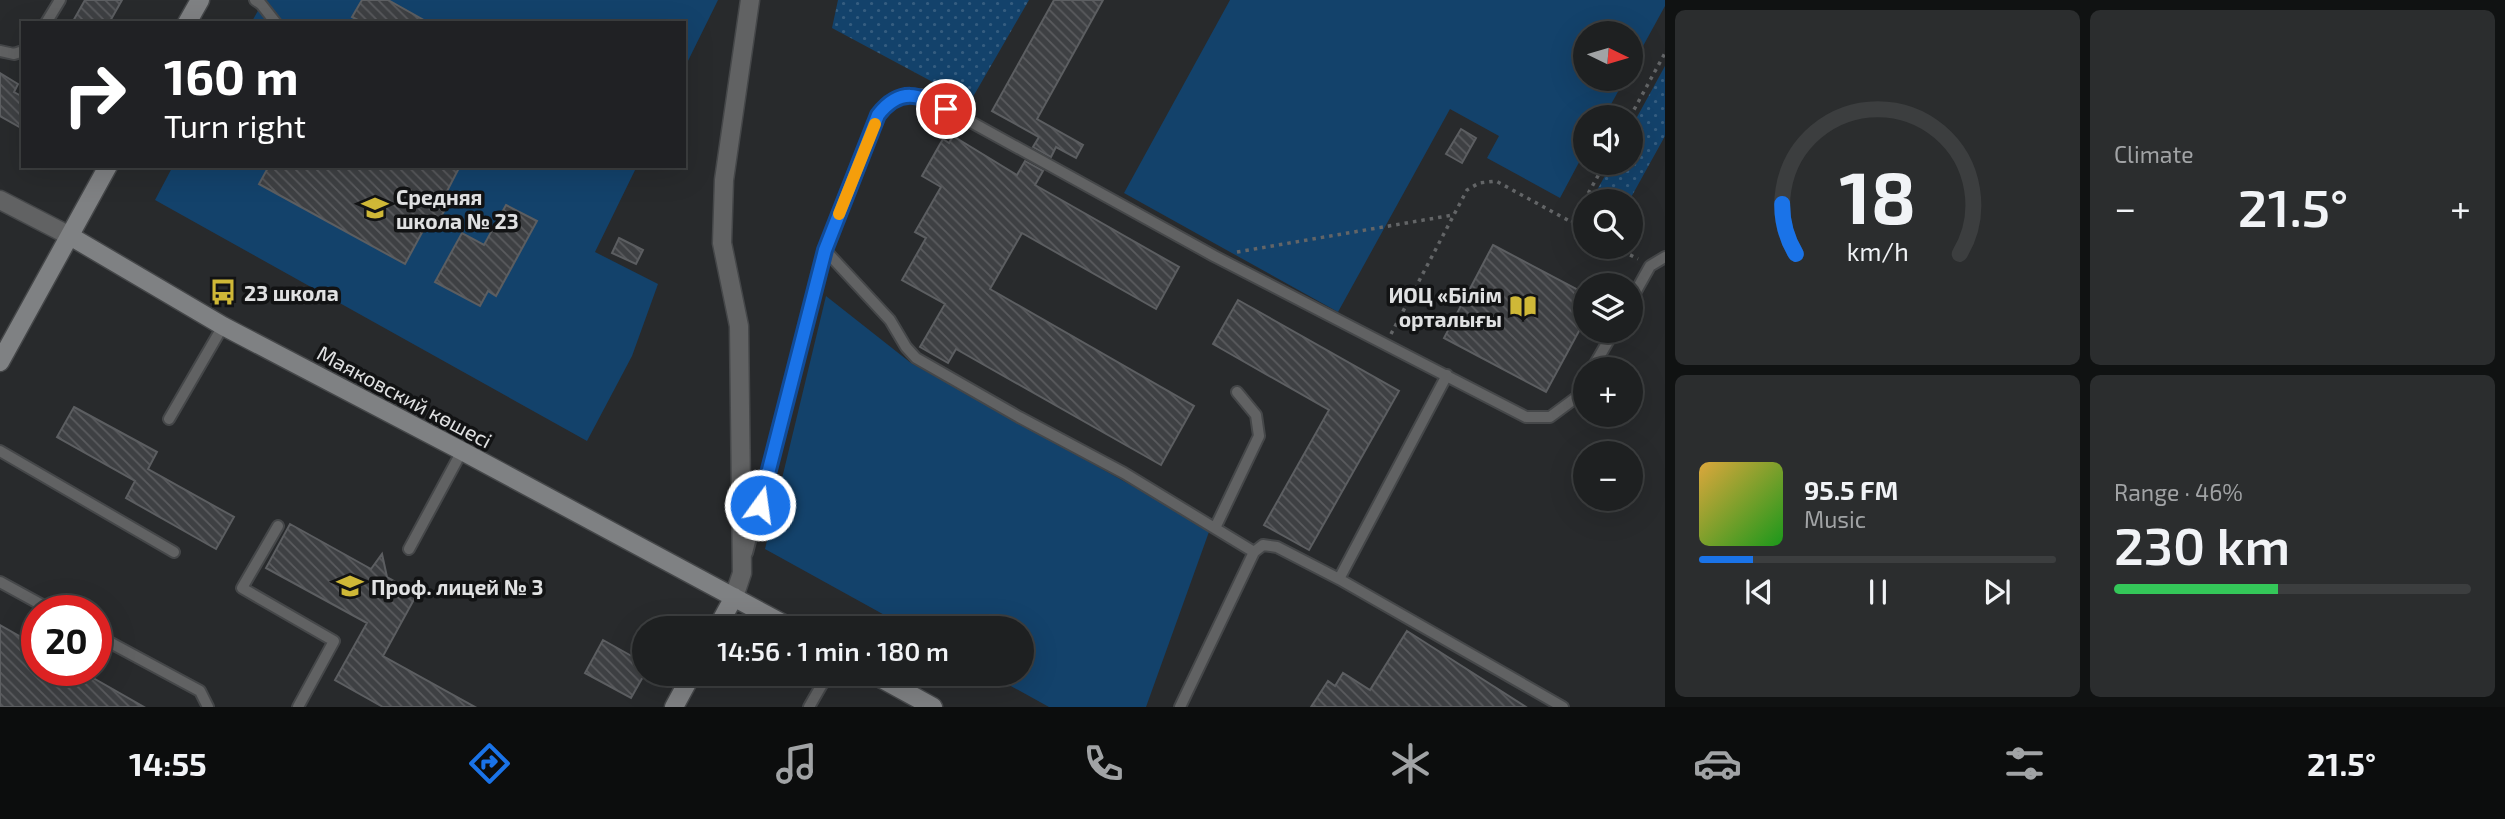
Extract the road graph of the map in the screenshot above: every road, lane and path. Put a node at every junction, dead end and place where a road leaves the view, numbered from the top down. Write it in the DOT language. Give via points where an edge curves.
graph roads {
  1 [pos="60,0"];
  2 [pos="200,0"];
  3 [pos="255,0"];
  4 [pos="750,0"];
  5 [pos="47,21"];
  6 [pos="188,21"];
  7 [pos="274,21"];
  8 [pos="0,51"];
  9 [pos="21,52"];
  10 [pos="1665,54"];
  11 [pos="1637,105"];
  12 [pos="107,168"];
  13 [pos="1598,175"];
  14 [pos="0,200"];
  15 [pos="1455,215"];
  16 [pos="1572,223"];
  17 [pos="69,236"];
  18 [pos="825,250"];
  19 [pos="1214,256"];
  20 [pos="1665,257"];
  21 [pos="1637,259"];
  22 [pos="1650,266"];
  23 [pos="1643,279"];
  24 [pos="223,326"];
  25 [pos="1383,344"];
  26 [pos="0,362"];
  27 [pos="1447,375"];
  28 [pos="1237,392"];
  29 [pos="1573,400"];
  30 [pos="169,419"];
  31 [pos="0,451"];
  32 [pos="463,451"];
  33 [pos="278,526"];
  34 [pos="1215,528"];
  35 [pos="409,549"];
  36 [pos="174,552"];
  37 [pos="1254,552"];
  38 [pos="741,573"];
  39 [pos="1339,579"];
  40 [pos="0,582"];
  41 [pos="24,595"];
  42 [pos="734,597"];
  43 [pos="724,616"];
  44 [pos="769,616"];
  45 [pos="112,644"];
  46 [pos="685,686"];
  47 [pos="821,686"];
  48 [pos="895,686"];
  49 [pos="208,707"];
  50 [pos="298,707"];
  51 [pos="674,707"];
  52 [pos="809,707"];
  53 [pos="933,707"];
  54 [pos="1180,707"];
  55 [pos="1563,707"];
  1 -- 5 [label="lane"];
  2 -- 6 [label="main road"];
  3 -- 7 [label="lane"];
  4 -- 38 [label="street" via="724,180 722,243 739,326"];
  8 -- 9 [label="lane"];
  10 -- 11 [label="path"];
  12 -- 17 [label="main road"];
  13 -- 16 [label="path"];
  14 -- 17 [label="street, Маяковский көшесі"];
  15 -- 16 [label="path" via="1468,190 1496,181"];
  15 -- 19 [label="path"];
  15 -- 25 [label="path"];
  17 -- 24 [label="main road, Маяковский көшесі"];
  17 -- 26 [label="main road"];
  18 -- 19 [label="lane" via="878,115 900,97 922,95"];
  18 -- 34 [label="lane" via="890,320 916,358"];
  18 -- 38 [label="lane"];
  19 -- 25 [label="lane"];
  20 -- 22 [label="lane"];
  21 -- 22 [label="path"];
  22 -- 23 [label="lane"];
  24 -- 30 [label="lane"];
  24 -- 32 [label="main road, Маяковский көшесі"];
  25 -- 27 [label="lane"];
  27 -- 29 [label="lane" via="1526,417 1550,417"];
  27 -- 39 [label="lane"];
  28 -- 34 [label="lane" via="1256,415 1259,436"];
  31 -- 36 [label="lane"];
  32 -- 35 [label="lane"];
  32 -- 42 [label="main road, Маяковский көшесі"];
  33 -- 50 [label="lane" via="242,588 334,641"];
  34 -- 37 [label="lane"];
  37 -- 39 [label="lane" via="1263,545 1277,547"];
  37 -- 54 [label="lane"];
  38 -- 42 [label="street"];
  39 -- 55 [label="lane"];
  40 -- 41 [label="lane"];
  42 -- 43 [label="main road"];
  42 -- 44 [label="main road, Маяковский көшесі"];
  45 -- 49 [label="lane" via="200,691"];
  46 -- 51 [label="main road"];
  47 -- 52 [label="lane"];
  48 -- 53 [label="main road"];
}
